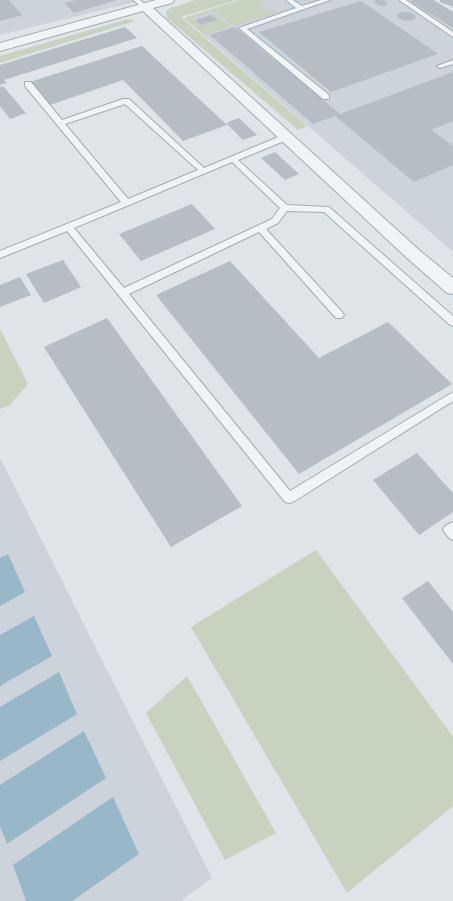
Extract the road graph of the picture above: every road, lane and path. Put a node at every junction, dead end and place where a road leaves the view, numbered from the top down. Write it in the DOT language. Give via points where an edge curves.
graph roads {
  1 [pos="168,0"];
  2 [pos="289,0"];
  3 [pos="327,0"];
  4 [pos="402,0"];
  5 [pos="140,3"];
  6 [pos="300,8"];
  7 [pos="453,35"];
  8 [pos="0,48"];
  9 [pos="453,62"];
  10 [pos="440,66"];
  11 [pos="28,84"];
  12 [pos="326,97"];
  13 [pos="61,123"];
  14 [pos="286,137"];
  15 [pos="233,159"];
  16 [pos="203,171"];
  17 [pos="127,203"];
  18 [pos="285,208"];
  19 [pos="69,226"];
  20 [pos="260,228"];
  21 [pos="0,254"];
  22 [pos="453,288"];
  23 [pos="123,293"];
  24 [pos="339,314"];
  25 [pos="453,322"];
  26 [pos="453,396"];
  27 [pos="453,527"];
  28 [pos="453,534"];
  1 -- 5 [label="street"];
  2 -- 6 [label="lane"];
  3 -- 6 [label="lane"];
  4 -- 7 [label="lane"];
  5 -- 8 [label="street"];
  5 -- 14 [label="street"];
  6 -- 12 [label="lane" via="242,28"];
  9 -- 10 [label="lane"];
  11 -- 13 [label="lane"];
  13 -- 16 [label="lane" via="126,101"];
  13 -- 17 [label="lane"];
  14 -- 15 [label="lane"];
  14 -- 22 [label="street"];
  15 -- 16 [label="lane"];
  15 -- 18 [label="lane"];
  16 -- 17 [label="lane"];
  17 -- 19 [label="lane"];
  18 -- 20 [label="lane" via="275,221"];
  18 -- 25 [label="lane" via="326,209"];
  19 -- 21 [label="lane"];
  19 -- 23 [label="lane"];
  20 -- 23 [label="lane"];
  20 -- 24 [label="lane"];
  23 -- 26 [label="lane" via="289,498"];
  27 -- 28 [label="lane" via="449,530"];
}
